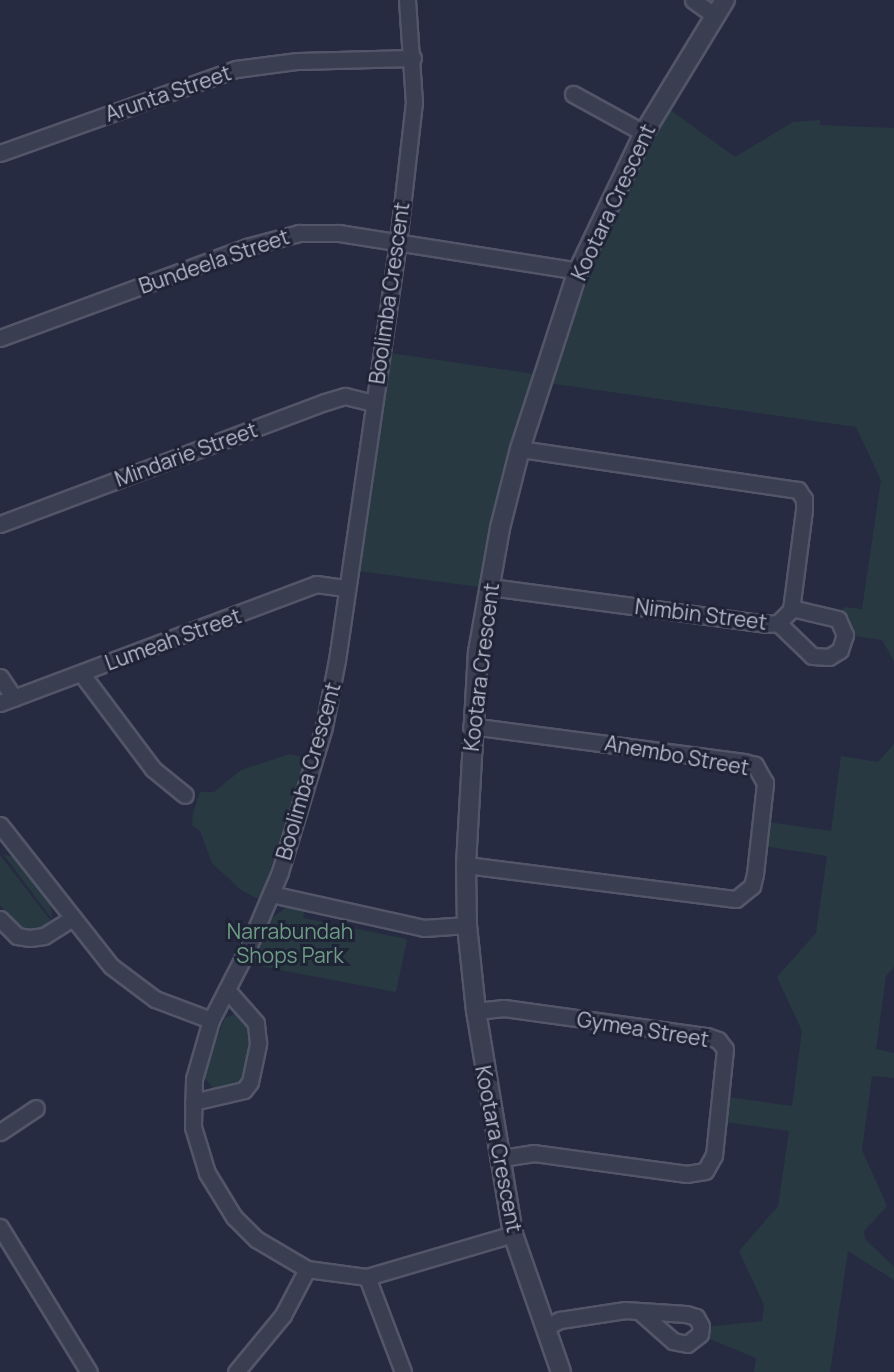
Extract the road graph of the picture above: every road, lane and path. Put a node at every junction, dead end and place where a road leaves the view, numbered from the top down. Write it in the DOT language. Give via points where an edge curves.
graph roads {
  1 [pos="407,0"];
  2 [pos="693,0"];
  3 [pos="725,0"];
  4 [pos="714,15"];
  5 [pos="413,58"];
  6 [pos="573,94"];
  7 [pos="644,133"];
  8 [pos="0,153"];
  9 [pos="398,242"];
  10 [pos="578,271"];
  11 [pos="0,338"];
  12 [pos="373,403"];
  13 [pos="520,449"];
  14 [pos="0,524"];
  15 [pos="490,587"];
  16 [pos="346,588"];
  17 [pos="792,608"];
  18 [pos="778,623"];
  19 [pos="81,673"];
  20 [pos="0,677"];
  21 [pos="7,700"];
  22 [pos="471,726"];
  23 [pos="185,795"];
  24 [pos="2,831"];
  25 [pos="466,865"];
  26 [pos="272,894"];
  27 [pos="73,918"];
  28 [pos="0,919"];
  29 [pos="467,926"];
  30 [pos="228,990"];
  31 [pos="476,1011"];
  32 [pos="211,1020"];
  33 [pos="193,1102"];
  34 [pos="36,1108"];
  35 [pos="0,1132"];
  36 [pos="498,1159"];
  37 [pos="0,1227"];
  38 [pos="513,1234"];
  39 [pos="307,1269"];
  40 [pos="367,1277"];
  41 [pos="640,1312"];
  42 [pos="546,1327"];
  43 [pos="89,1372"];
  44 [pos="236,1372"];
  45 [pos="402,1372"];
  46 [pos="561,1372"];
  1 -- 5 [label="street, Boolimba Crescent"];
  2 -- 4 [label="street"];
  3 -- 4 [label="street, Kootara Crescent"];
  4 -- 7 [label="street, Kootara Crescent"];
  5 -- 8 [label="street, Arunta Street" via="297,61 236,69"];
  5 -- 9 [label="street, Boolimba Crescent" via="414,102"];
  6 -- 7 [label="street"];
  7 -- 10 [label="street, Kootara Crescent"];
  9 -- 10 [label="street, Bundeela Street"];
  9 -- 11 [label="street, Bundeela Street" via="339,233 299,232 250,246"];
  9 -- 12 [label="street, Boolimba Crescent"];
  10 -- 13 [label="street, Kootara Crescent"];
  12 -- 14 [label="street, Mindarie Street" via="345,396 325,402"];
  12 -- 16 [label="street, Boolimba Crescent"];
  13 -- 15 [label="street, Kootara Crescent"];
  13 -- 17 [label="street, Nimbin Street" via="798,490 804,499 804,510"];
  15 -- 18 [label="street, Nimbin Street"];
  15 -- 22 [label="street, Kootara Crescent" via="478,652"];
  16 -- 19 [label="street, Lumeah Street" via="316,584"];
  16 -- 26 [label="street, Boolimba Crescent" via="324,727"];
  17 -- 18 [label="street, Nimbin Street"];
  17 -- 18 [label="street" via="838,619 845,635 840,650 829,657 812,656"];
  19 -- 21 [label="street, Lumeah Street"];
  19 -- 23 [label="street" via="153,769"];
  20 -- 21 [label="street"];
  22 -- 25 [label="street, Kootara Crescent"];
  22 -- 25 [label="street, Anembo Street" via="744,762 755,765 765,783 752,886 735,899"];
  24 -- 27 [label="street"];
  25 -- 29 [label="street, Kootara Crescent"];
  26 -- 29 [label="street" via="424,928"];
  26 -- 30 [label="street, Boolimba Crescent"];
  27 -- 28 [label="street" via="44,936 30,938 17,936"];
  27 -- 32 [label="street" via="111,966 133,985 155,999"];
  29 -- 31 [label="street, Kootara Crescent"];
  30 -- 32 [label="street, Boolimba Crescent"];
  30 -- 33 [label="street" via="256,1023 258,1043 250,1082 244,1090"];
  31 -- 36 [label="street, Kootara Crescent"];
  31 -- 36 [label="street, Gymea Street" via="504,1008 707,1036 718,1040 725,1049 714,1155 705,1171 687,1174 534,1153"];
  32 -- 33 [label="street, Boolimba Crescent" via="194,1079"];
  33 -- 39 [label="street, Boolimba Crescent" via="198,1151 234,1217 256,1239"];
  34 -- 35 [label="street"];
  36 -- 38 [label="street, Kootara Crescent"];
  37 -- 43 [label="street"];
  38 -- 40 [label="street, Boolimba Crescent"];
  38 -- 42 [label="street, Kootara Crescent"];
  39 -- 40 [label="street, Boolimba Crescent"];
  39 -- 44 [label="street" via="283,1315"];
  40 -- 45 [label="street"];
  41 -- 42 [label="street" via="606,1312"];
  42 -- 46 [label="street, Kootara Crescent"];
}
